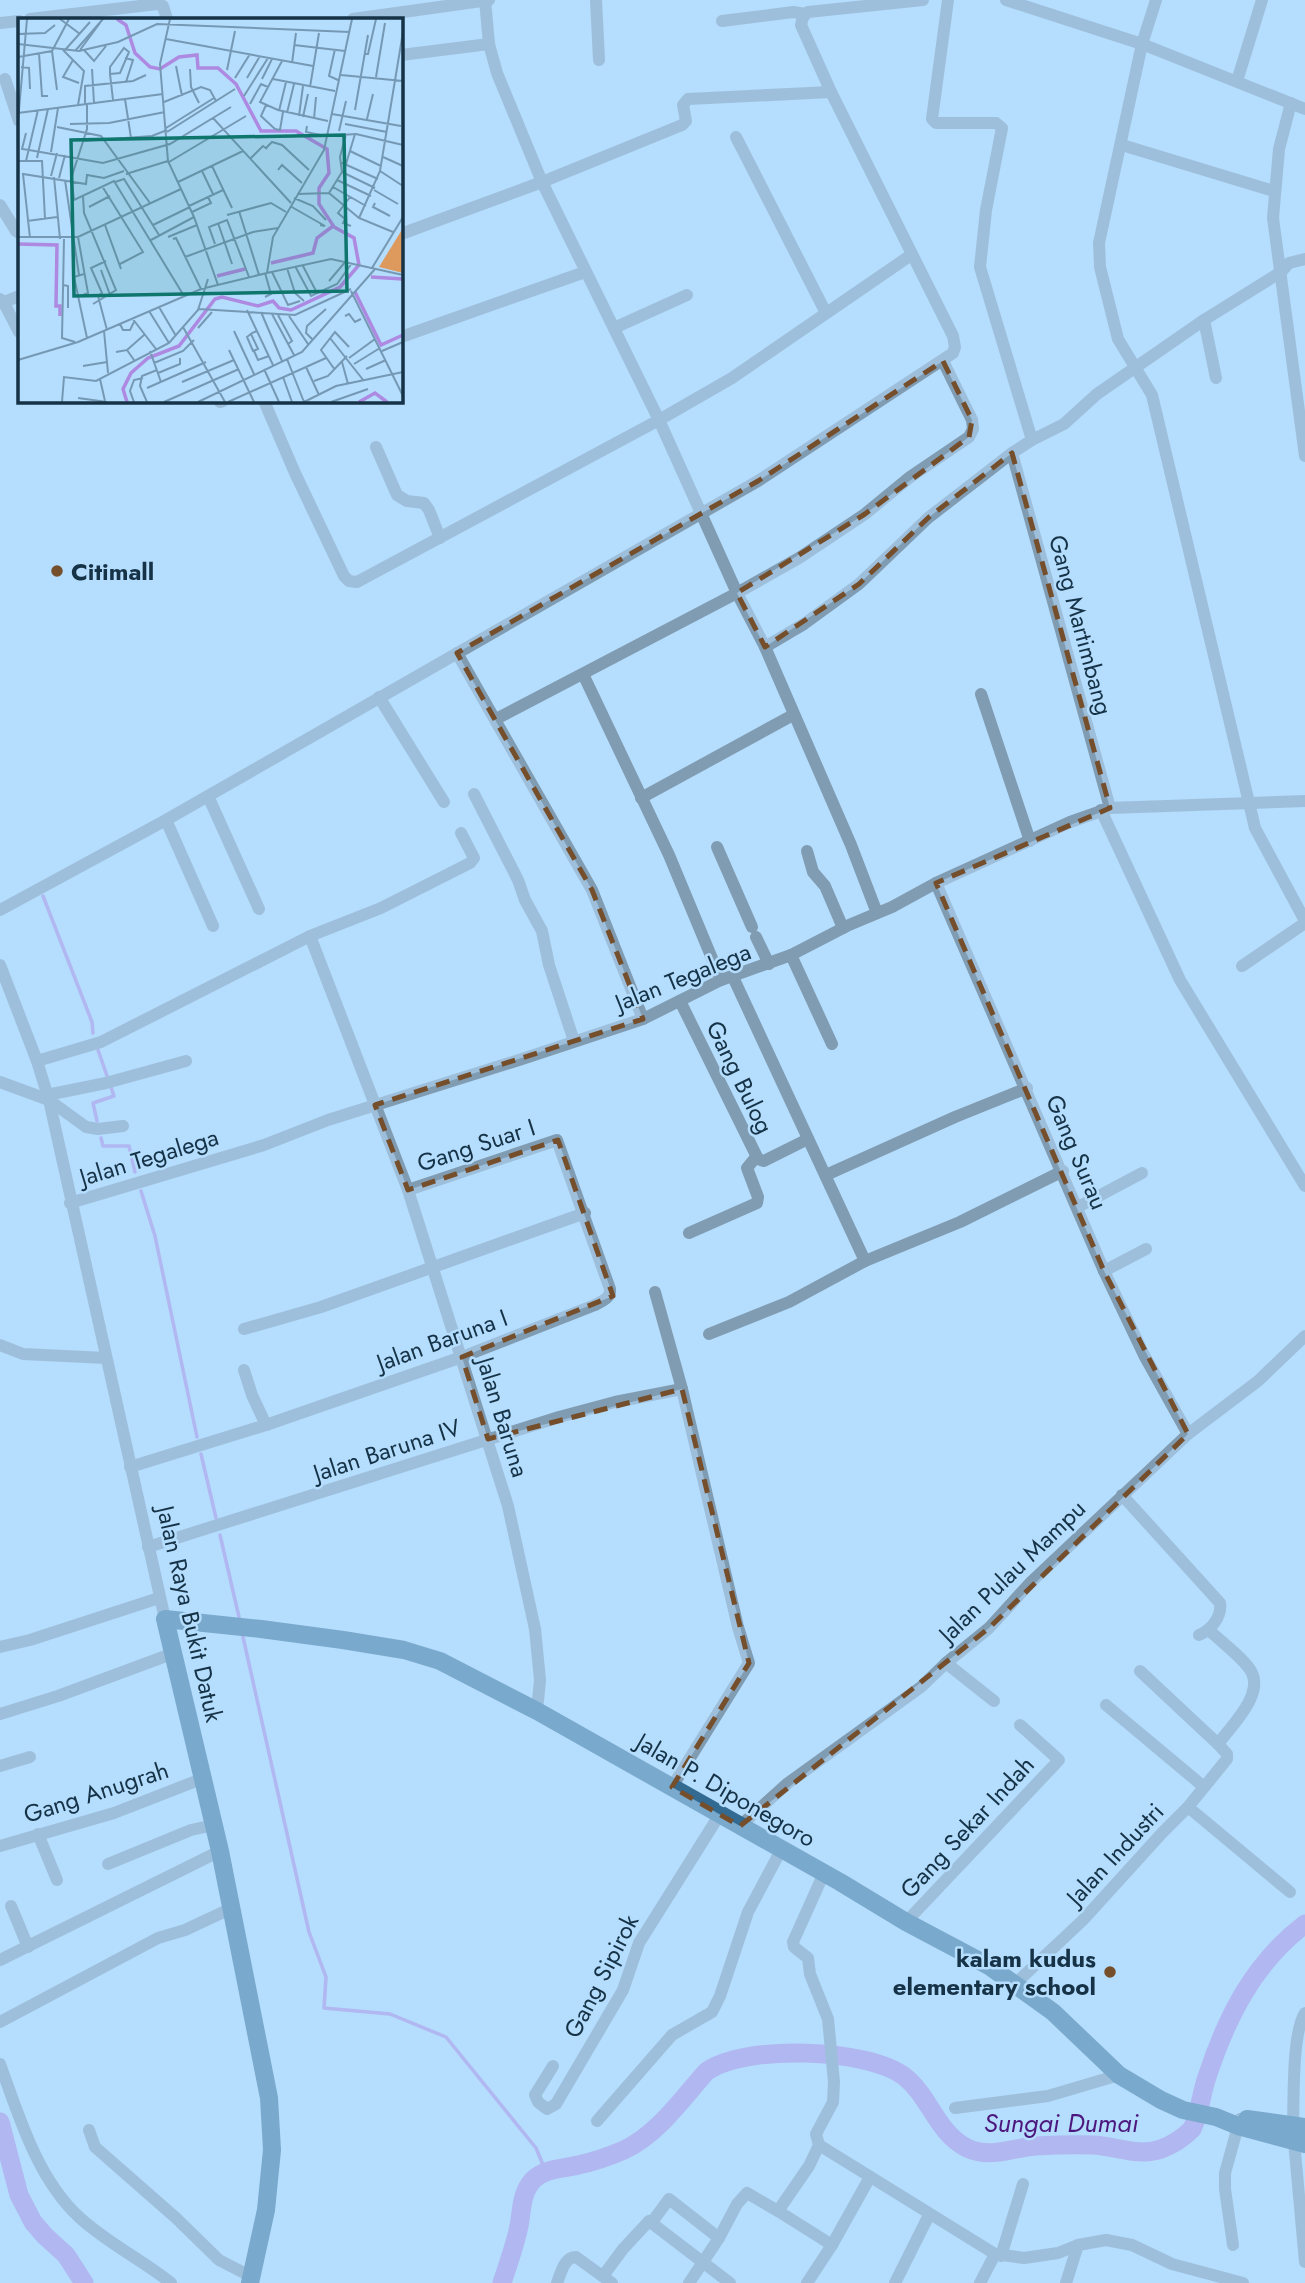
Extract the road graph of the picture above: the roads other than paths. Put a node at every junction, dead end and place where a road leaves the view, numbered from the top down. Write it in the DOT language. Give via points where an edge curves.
graph roads {
  1 [pos="486,0"];
  2 [pos="596,0"];
  3 [pos="923,0"];
  4 [pos="948,0"];
  5 [pos="1006,0"];
  6 [pos="1156,0"];
  7 [pos="1262,0"];
  8 [pos="805,14"];
  9 [pos="38,18"];
  10 [pos="167,18"];
  11 [pos="360,18"];
  12 [pos="18,20"];
  13 [pos="722,21"];
  14 [pos="0,23"];
  15 [pos="489,44"];
  16 [pos="1142,44"];
  17 [pos="402,55"];
  18 [pos="599,60"];
  19 [pos="2,80"];
  20 [pos="1237,81"];
  21 [pos="831,92"];
  22 [pos="1290,103"];
  23 [pos="1305,109"];
  24 [pos="18,119"];
  25 [pos="736,137"];
  26 [pos="1122,145"];
  27 [pos="542,182"];
  28 [pos="1274,191"];
  29 [pos="0,205"];
  30 [pos="18,232"];
  31 [pos="402,234"];
  32 [pos="911,256"];
  33 [pos="1305,259"];
  34 [pos="585,272"];
  35 [pos="1281,272"];
  36 [pos="687,295"];
  37 [pos="18,296"];
  38 [pos="1,301"];
  39 [pos="826,313"];
  40 [pos="1204,320"];
  41 [pos="614,328"];
  42 [pos="18,330"];
  43 [pos="402,337"];
  44 [pos="943,361"];
  45 [pos="1135,367"];
  46 [pos="1216,379"];
  47 [pos="264,402"];
  48 [pos="659,420"];
  49 [pos="1031,440"];
  50 [pos="376,447"];
  51 [pos="1012,453"];
  52 [pos="1305,456"];
  53 [pos="702,513"];
  54 [pos="440,538"];
  55 [pos="737,593"];
  56 [pos="765,647"];
  57 [pos="457,653"];
  58 [pos="583,674"];
  59 [pos="981,694"];
  60 [pos="379,697"];
  61 [pos="793,715"];
  62 [pos="496,719"];
  63 [pos="474,794"];
  64 [pos="208,796"];
  65 [pos="641,798"];
  66 [pos="1305,801"];
  67 [pos="444,802"];
  68 [pos="1250,803"];
  69 [pos="1105,809"];
  70 [pos="166,820"];
  71 [pos="461,832"];
  72 [pos="1030,841"];
  73 [pos="717,847"];
  74 [pos="807,850"];
  75 [pos="936,883"];
  76 [pos="260,909"];
  77 [pos="0,910"];
  78 [pos="877,914"];
  79 [pos="1305,922"];
  80 [pos="213,926"];
  81 [pos="844,928"];
  82 [pos="310,936"];
  83 [pos="791,955"];
  84 [pos="769,964"];
  85 [pos="0,965"];
  86 [pos="1241,966"];
  87 [pos="727,979"];
  88 [pos="680,1000"];
  89 [pos="643,1018"];
  90 [pos="574,1041"];
  91 [pos="832,1044"];
  92 [pos="37,1061"];
  93 [pos="186,1061"];
  94 [pos="0,1083"];
  95 [pos="1027,1088"];
  96 [pos="48,1098"];
  97 [pos="375,1105"];
  98 [pos="123,1126"];
  99 [pos="808,1139"];
  100 [pos="557,1140"];
  101 [pos="756,1157"];
  102 [pos="1063,1171"];
  103 [pos="1142,1173"];
  104 [pos="826,1175"];
  105 [pos="1305,1186"];
  106 [pos="408,1190"];
  107 [pos="70,1203"];
  108 [pos="1078,1207"];
  109 [pos="585,1213"];
  110 [pos="689,1233"];
  111 [pos="1146,1249"];
  112 [pos="865,1261"];
  113 [pos="433,1268"];
  114 [pos="1104,1271"];
  115 [pos="654,1292"];
  116 [pos="244,1329"];
  117 [pos="709,1334"];
  118 [pos="1305,1336"];
  119 [pos="0,1345"];
  120 [pos="462,1356"];
  121 [pos="106,1358"];
  122 [pos="244,1370"];
  123 [pos="682,1389"];
  124 [pos="267,1425"];
  125 [pos="1188,1434"];
  126 [pos="488,1439"];
  127 [pos="130,1467"];
  128 [pos="1122,1495"];
  129 [pos="148,1547"];
  130 [pos="159,1598"];
  131 [pos="165,1619"];
  132 [pos="0,1647"];
  133 [pos="174,1653"];
  134 [pos="946,1663"];
  135 [pos="1140,1671"];
  136 [pos="994,1701"];
  137 [pos="1106,1706"];
  138 [pos="537,1711"];
  139 [pos="0,1714"];
  140 [pos="1020,1725"];
  141 [pos="1218,1744"];
  142 [pos="30,1757"];
  143 [pos="0,1766"];
  144 [pos="204,1778"];
  145 [pos="672,1787"];
  146 [pos="1204,1787"];
  147 [pos="1188,1807"];
  148 [pos="720,1814"];
  149 [pos="214,1825"];
  150 [pos="740,1826"];
  151 [pos="38,1834"];
  152 [pos="0,1846"];
  153 [pos="781,1850"];
  154 [pos="220,1851"];
  155 [pos="108,1864"];
  156 [pos="824,1873"];
  157 [pos="57,1880"];
  158 [pos="1290,1892"];
  159 [pos="12,1906"];
  160 [pos="232,1908"];
  161 [pos="906,1922"];
  162 [pos="28,1947"];
  163 [pos="0,1960"];
  164 [pos="1014,1985"];
  165 [pos="1305,2013"];
  166 [pos="0,2022"];
  167 [pos="0,2064"];
  168 [pos="553,2066"];
  169 [pos="1119,2075"];
  170 [pos="955,2108"];
  171 [pos="1231,2120"];
  172 [pos="597,2121"];
  173 [pos="89,2130"];
  174 [pos="1299,2134"];
  175 [pos="819,2145"];
  176 [pos="870,2177"];
  177 [pos="1023,2184"];
  178 [pos="778,2211"];
  179 [pos="929,2215"];
  180 [pos="652,2222"];
  181 [pos="719,2238"];
  182 [pos="832,2245"];
  183 [pos="1078,2245"];
  184 [pos="1233,2245"];
  185 [pos="998,2255"];
  186 [pos="1305,2262"];
  187 [pos="701,2263"];
  188 [pos="251,2280"];
  189 [pos="608,2280"];
  190 [pos="171,2283"];
  191 [pos="557,2283"];
  192 [pos="689,2283"];
  193 [pos="730,2283"];
  194 [pos="807,2283"];
  195 [pos="895,2283"];
  196 [pos="980,2283"];
  197 [pos="1066,2283"];
  198 [pos="1243,2283"];
  1 -- 11 [label="street"];
  1 -- 15 [label="street"];
  2 -- 18 [label="street"];
  3 -- 8 [label="street"];
  4 -- 49 [label="street" via="932,119 936,124 1002,125 980,267"];
  5 -- 16 [label="street"];
  6 -- 16 [label="street"];
  7 -- 20 [label="street"];
  8 -- 13 [label="street"];
  8 -- 21 [label="street" via="802,24"];
  9 -- 10 [label="street" via="157,4 166,10"];
  12 -- 14 [label="street"];
  15 -- 17 [label="street"];
  15 -- 27 [label="street"];
  16 -- 20 [label="street"];
  16 -- 26 [label="street"];
  19 -- 24 [label="street"];
  20 -- 22 [label="street"];
  21 -- 27 [label="street" via="688,99 683,105 686,121 682,125"];
  21 -- 32 [label="street"];
  22 -- 23 [label="street"];
  22 -- 28 [label="street"];
  25 -- 39 [label="street"];
  26 -- 28 [label="street"];
  26 -- 45 [label="street" via="1099,256 1118,339"];
  27 -- 31 [label="street"];
  27 -- 34 [label="street"];
  28 -- 35 [label="street"];
  29 -- 30 [label="street"];
  32 -- 39 [label="street"];
  32 -- 44 [label="street" via="953,336 954,351"];
  33 -- 35 [label="street" via="1289,263"];
  34 -- 41 [label="street"];
  34 -- 43 [label="street"];
  35 -- 40 [label="street"];
  35 -- 52 [label="street"];
  36 -- 41 [label="street"];
  37 -- 38 [label="street"];
  38 -- 42 [label="street"];
  39 -- 48 [label="street"];
  40 -- 45 [label="street"];
  40 -- 46 [label="street"];
  41 -- 48 [label="street"];
  44 -- 53 [label="street"];
  44 -- 55 [label="street" via="972,420 969,437 865,514"];
  45 -- 49 [label="street" via="1064,424"];
  45 -- 68 [label="street" via="1155,407"];
  47 -- 54 [label="street" via="346,579 362,580"];
  48 -- 53 [label="street"];
  48 -- 54 [label="street"];
  49 -- 51 [label="street"];
  50 -- 54 [label="street" via="397,495 424,503"];
  51 -- 56 [label="street" via="928,518 859,584"];
  51 -- 69 [label="street, Gang Martimbang"];
  53 -- 55 [label="street"];
  53 -- 57 [label="street"];
  55 -- 56 [label="street"];
  55 -- 58 [label="street"];
  56 -- 61 [label="street"];
  57 -- 60 [label="street"];
  57 -- 62 [label="street"];
  58 -- 62 [label="street"];
  58 -- 65 [label="street"];
  59 -- 72 [label="street"];
  60 -- 64 [label="street"];
  60 -- 67 [label="street"];
  61 -- 65 [label="street"];
  61 -- 78 [label="street" via="852,845"];
  62 -- 89 [label="street" via="592,890"];
  63 -- 90 [label="street" via="541,931"];
  64 -- 70 [label="street"];
  64 -- 76 [label="street"];
  65 -- 87 [label="street"];
  66 -- 68 [label="street, Jalan Tegalega"];
  68 -- 69 [label="street, Jalan Tegalega"];
  68 -- 79 [label="street" via="1255,828"];
  69 -- 72 [label="street, Jalan Tegalega"];
  69 -- 105 [label="street, Gang Martimbang" via="1180,980"];
  70 -- 77 [label="street"];
  70 -- 80 [label="street"];
  71 -- 82 [label="street" via="472,861 404,897"];
  72 -- 75 [label="street, Jalan Tegalega"];
  73 -- 84 [label="street"];
  74 -- 81 [label="street" via="813,873 825,886"];
  75 -- 78 [label="street, Jalan Tegalega"];
  75 -- 95 [label="street, Gang Surau"];
  78 -- 81 [label="street, Jalan Tegalega"];
  79 -- 86 [label="street"];
  81 -- 83 [label="street, Jalan Tegalega"];
  82 -- 92 [label="street" via="101,1042"];
  82 -- 97 [label="street, Jalan Baruna"];
  83 -- 84 [label="street, Jalan Tegalega"];
  83 -- 91 [label="street"];
  84 -- 87 [label="street, Jalan Tegalega"];
  85 -- 92 [label="street, Jalan Raya Bukit Datuk"];
  87 -- 88 [label="street, Jalan Tegalega"];
  87 -- 99 [label="street"];
  88 -- 89 [label="street, Jalan Tegalega"];
  88 -- 101 [label="street, Gang Bulog"];
  89 -- 90 [label="street, Jalan Tegalega"];
  90 -- 97 [label="street, Jalan Tegalega"];
  92 -- 96 [label="street, Jalan Raya Bukit Datuk"];
  93 -- 96 [label="street"];
  94 -- 96 [label="street"];
  95 -- 102 [label="street, Gang Surau"];
  95 -- 104 [label="street"];
  96 -- 98 [label="street" via="86,1127"];
  96 -- 107 [label="street, Jalan Raya Bukit Datuk"];
  97 -- 106 [label="street, Jalan Baruna"];
  97 -- 107 [label="street, Jalan Tegalega" via="273,1142"];
  99 -- 101 [label="street, Gang Bulog" via="764,1161"];
  99 -- 104 [label="street"];
  100 -- 106 [label="street, Gang Suar I"];
  100 -- 109 [label="street, Jalan Baruna I"];
  101 -- 110 [label="street" via="747,1169 757,1203"];
  102 -- 108 [label="street, Gang Surau"];
  102 -- 112 [label="street" via="960,1222"];
  103 -- 108 [label="street"];
  104 -- 112 [label="street"];
  106 -- 113 [label="street, Jalan Baruna"];
  107 -- 121 [label="street, Jalan Raya Bukit Datuk"];
  108 -- 114 [label="street, Gang Surau"];
  109 -- 113 [label="street"];
  109 -- 120 [label="street, Jalan Baruna I" via="611,1289 608,1297"];
  111 -- 114 [label="street"];
  112 -- 117 [label="street" via="789,1302"];
  113 -- 116 [label="street"];
  113 -- 120 [label="street, Jalan Baruna"];
  114 -- 125 [label="street, Gang Surau" via="1143,1355"];
  115 -- 123 [label="street"];
  118 -- 125 [label="street, Jalan Pulau Mampu" via="1258,1381"];
  119 -- 121 [label="street" via="23,1354"];
  120 -- 124 [label="street, Jalan Baruna I"];
  120 -- 126 [label="street, Jalan Baruna"];
  121 -- 127 [label="street, Jalan Raya Bukit Datuk"];
  122 -- 124 [label="street"];
  123 -- 126 [label="street, Jalan Baruna IV" via="615,1402"];
  123 -- 145 [label="street" via="749,1663"];
  124 -- 127 [label="street, Jalan Baruna I"];
  125 -- 128 [label="street, Jalan Pulau Mampu"];
  126 -- 129 [label="street, Jalan Baruna IV"];
  126 -- 138 [label="street, Jalan Baruna" via="527,1586 539,1669"];
  127 -- 129 [label="street, Jalan Raya Bukit Datuk"];
  128 -- 134 [label="street, Jalan Pulau Mampu" via="989,1628"];
  128 -- 141 [label="street" via="1217,1599 1220,1613 1204,1633 1250,1668 1255,1688"];
  129 -- 130 [label="street, Jalan Raya Bukit Datuk"];
  130 -- 131 [label="street, Jalan Raya Bukit Datuk"];
  130 -- 132 [label="street"];
  131 -- 133 [label="main road, Jalan Raya Bukit Datuk"];
  131 -- 138 [label="main road, Jalan P. Diponegoro" via="423,1655"];
  133 -- 139 [label="street"];
  133 -- 144 [label="main road, Jalan Raya Bukit Datuk"];
  134 -- 136 [label="street"];
  134 -- 150 [label="street, Jalan Pulau Mampu" via="788,1783"];
  135 -- 141 [label="street"];
  137 -- 146 [label="street"];
  138 -- 145 [label="main road, Jalan P. Diponegoro"];
  140 -- 161 [label="street, Gang Sekar Indah" via="1059,1760"];
  141 -- 146 [label="street, Jalan Industri" via="1228,1756"];
  142 -- 143 [label="street"];
  144 -- 149 [label="main road, Jalan Raya Bukit Datuk"];
  144 -- 151 [label="street, Gang Anugrah" via="114,1813"];
  145 -- 148 [label="main road, Jalan P. Diponegoro"];
  146 -- 147 [label="street, Jalan Industri"];
  147 -- 158 [label="street"];
  147 -- 164 [label="street, Jalan Industri" via="1083,1920"];
  148 -- 150 [label="main road, Jalan P. Diponegoro"];
  148 -- 168 [label="street, Gang Sipirok" via="639,1943 623,1990 556,2104 547,2109 535,2095"];
  149 -- 154 [label="main road, Jalan Raya Bukit Datuk"];
  149 -- 155 [label="street"];
  150 -- 153 [label="main road, Jalan P. Diponegoro"];
  151 -- 152 [label="street, Gang Anugrah"];
  151 -- 157 [label="street"];
  153 -- 156 [label="main road, Jalan P. Diponegoro"];
  153 -- 172 [label="street" via="748,1912 712,2012 672,2035"];
  154 -- 160 [label="main road, Jalan Raya Bukit Datuk"];
  154 -- 162 [label="street"];
  156 -- 161 [label="main road, Jalan P. Diponegoro"];
  156 -- 175 [label="street" via="793,1942 808,1958 830,2039 833,2102 816,2134"];
  159 -- 162 [label="street"];
  160 -- 166 [label="street" via="158,1938"];
  160 -- 188 [label="main road, Jalan Raya Bukit Datuk" via="271,2129 266,2210"];
  161 -- 164 [label="main road, Jalan P. Diponegoro" via="989,1966"];
  162 -- 163 [label="street"];
  164 -- 169 [label="main road, Jalan P. Diponegoro" via="1053,2012"];
  165 -- 174 [label="street" via="1296,2058"];
  167 -- 190 [label="street" via="47,2178 61,2196 105,2238"];
  169 -- 170 [label="street" via="1048,2096"];
  169 -- 171 [label="main road, Jalan P. Diponegoro" via="1168,2104"];
  171 -- 174 [label="main road, Jalan P. Diponegoro"];
  171 -- 184 [label="street" via="1225,2189"];
  173 -- 188 [label="street" via="95,2147 219,2260"];
  174 -- 186 [label="street"];
  175 -- 176 [label="street"];
  175 -- 178 [label="street"];
  176 -- 179 [label="street"];
  176 -- 182 [label="street"];
  177 -- 185 [label="street"];
  178 -- 181 [label="street" via="747,2193"];
  178 -- 182 [label="street"];
  179 -- 185 [label="street"];
  179 -- 195 [label="street"];
  180 -- 181 [label="street" via="669,2199"];
  180 -- 187 [label="street"];
  180 -- 189 [label="street" via="623,2249"];
  181 -- 187 [label="street"];
  182 -- 194 [label="street"];
  183 -- 185 [label="street" via="1036,2257"];
  183 -- 197 [label="street"];
  183 -- 198 [label="street" via="1106,2240 1132,2245 1172,2264"];
  185 -- 196 [label="street"];
  187 -- 192 [label="street"];
  187 -- 193 [label="street"];
  189 -- 191 [label="street" via="572,2257"];
}
